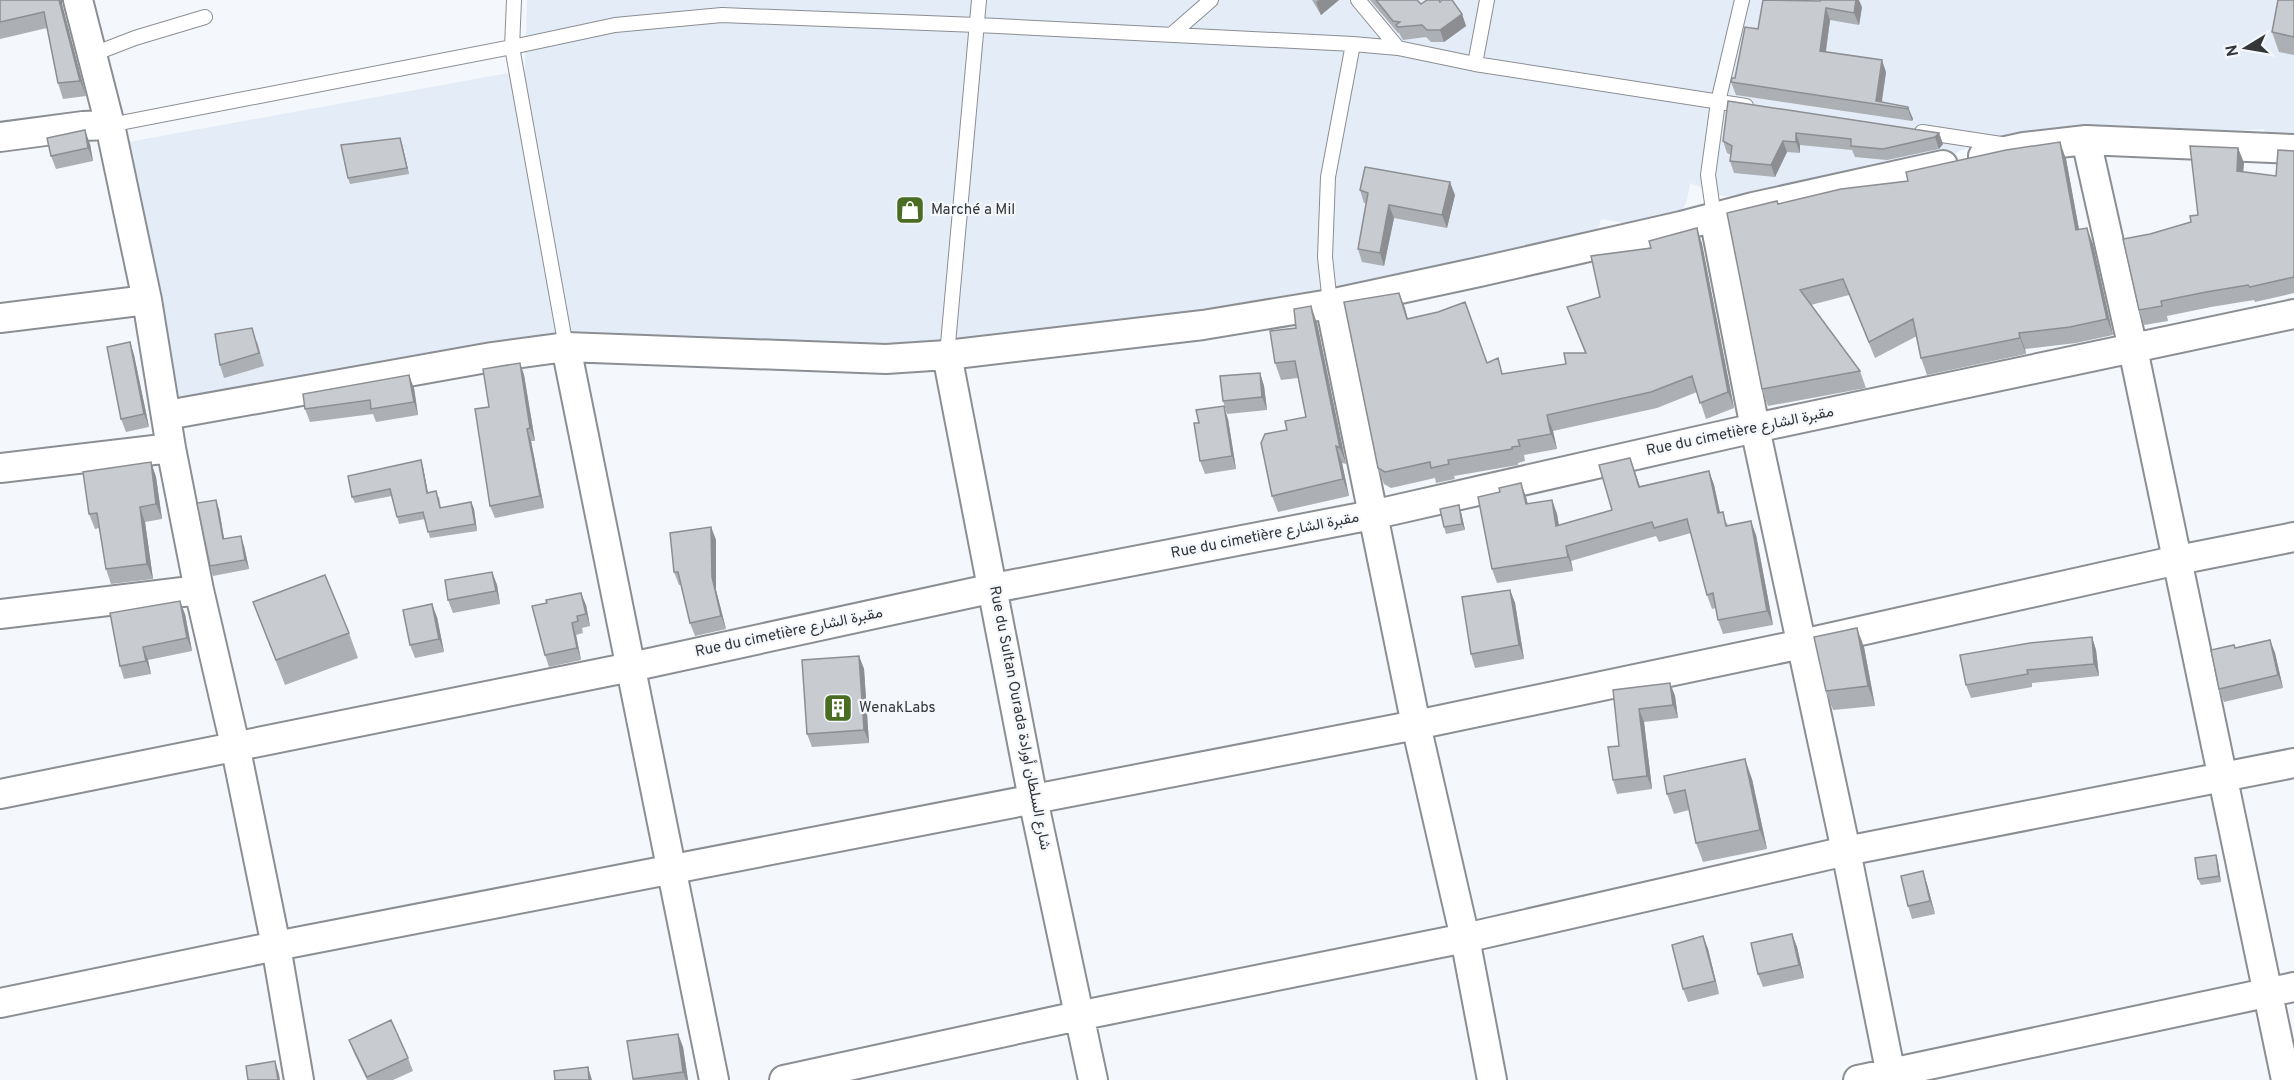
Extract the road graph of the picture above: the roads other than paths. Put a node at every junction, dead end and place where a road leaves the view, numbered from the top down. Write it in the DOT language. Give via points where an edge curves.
graph roads {
  1 [pos="78,0"];
  2 [pos="514,0"];
  3 [pos="979,0"];
  4 [pos="1211,0"];
  5 [pos="1359,0"];
  6 [pos="1486,0"];
  7 [pos="1742,0"];
  8 [pos="205,17"];
  9 [pos="977,25"];
  10 [pos="1171,35"];
  11 [pos="1353,44"];
  12 [pos="512,47"];
  13 [pos="1398,48"];
  14 [pos="92,55"];
  15 [pos="1475,64"];
  16 [pos="1718,102"];
  17 [pos="1765,109"];
  18 [pos="110,125"];
  19 [pos="1906,130"];
  20 [pos="0,137"];
  21 [pos="2086,141"];
  22 [pos="2024,147"];
  23 [pos="2294,149"];
  24 [pos="1714,217"];
  25 [pos="147,300"];
  26 [pos="1330,304"];
  27 [pos="2294,314"];
  28 [pos="0,318"];
  29 [pos="566,347"];
  30 [pos="2133,349"];
  31 [pos="947,355"];
  32 [pos="167,415"];
  33 [pos="1755,428"];
  34 [pos="171,448"];
  35 [pos="0,468"];
  36 [pos="1371,515"];
  37 [pos="2294,537"];
  38 [pos="2178,560"];
  39 [pos="994,588"];
  40 [pos="199,590"];
  41 [pos="0,614"];
  42 [pos="1802,644"];
  43 [pos="631,667"];
  44 [pos="1416,725"];
  45 [pos="235,746"];
  46 [pos="2294,763"];
  47 [pos="2224,777"];
  48 [pos="0,794"];
  49 [pos="1033,799"];
  50 [pos="1846,851"];
  51 [pos="671,871"];
  52 [pos="1465,938"];
  53 [pos="276,946"];
  54 [pos="2281,989"];
  55 [pos="0,1004"];
  56 [pos="1078,1016"];
  57 [pos="1891,1077"];
  58 [pos="299,1080"];
  59 [pos="714,1080"];
  60 [pos="784,1080"];
  61 [pos="1092,1080"];
  62 [pos="1492,1080"];
  63 [pos="1858,1080"];
  64 [pos="2286,1080"];
  1 -- 14 [label="street"];
  2 -- 12 [label="lane"];
  3 -- 9 [label="lane"];
  4 -- 10 [label="lane"];
  5 -- 13 [label="lane"];
  6 -- 15 [label="lane"];
  7 -- 16 [label="lane"];
  8 -- 14 [label="lane"];
  9 -- 10 [label="lane"];
  9 -- 12 [label="lane" via="722,15 615,25"];
  9 -- 31 [label="lane"];
  10 -- 11 [label="lane"];
  11 -- 13 [label="lane"];
  11 -- 26 [label="lane" via="1328,177 1325,257"];
  12 -- 18 [label="lane"];
  12 -- 29 [label="lane"];
  13 -- 15 [label="lane"];
  14 -- 18 [label="street"];
  15 -- 16 [label="lane"];
  16 -- 17 [label="lane"];
  16 -- 24 [label="lane" via="1708,175"];
  18 -- 20 [label="street"];
  18 -- 25 [label="street"];
  19 -- 22 [label="lane"];
  21 -- 22 [label="street"];
  21 -- 23 [label="street"];
  21 -- 30 [label="street"];
  22 -- 24 [label="street"];
  24 -- 26 [label="street"];
  24 -- 33 [label="street"];
  25 -- 28 [label="street"];
  25 -- 32 [label="street"];
  26 -- 31 [label="street" via="1203,325"];
  26 -- 36 [label="street"];
  27 -- 30 [label="street, Rue du cimetière مقبرة الشارع"];
  29 -- 31 [label="street" via="886,359"];
  29 -- 32 [label="street"];
  29 -- 43 [label="street"];
  30 -- 33 [label="street, Rue du cimetière مقبرة الشارع"];
  30 -- 38 [label="street"];
  31 -- 39 [label="street, Rue du Sultan Ourada شارع السلطان أورادة"];
  32 -- 34 [label="street"];
  33 -- 36 [label="street, Rue du cimetière مقبرة الشارع"];
  33 -- 42 [label="street"];
  34 -- 35 [label="street"];
  34 -- 40 [label="street"];
  36 -- 39 [label="street, Rue du cimetière مقبرة الشارع"];
  36 -- 44 [label="street"];
  37 -- 38 [label="street"];
  38 -- 42 [label="street"];
  38 -- 47 [label="street"];
  39 -- 43 [label="street, Rue du cimetière مقبرة الشارع"];
  39 -- 49 [label="street, Rue du Sultan Ourada شارع السلطان أورادة"];
  40 -- 41 [label="street"];
  40 -- 45 [label="street"];
  42 -- 44 [label="street"];
  42 -- 50 [label="street"];
  43 -- 45 [label="street, Rue du cimetière مقبرة الشارع"];
  43 -- 51 [label="street"];
  44 -- 49 [label="street"];
  44 -- 52 [label="street"];
  45 -- 48 [label="street, Rue du cimetière مقبرة الشارع"];
  45 -- 53 [label="street"];
  46 -- 47 [label="street"];
  47 -- 50 [label="street"];
  47 -- 54 [label="street"];
  49 -- 51 [label="street"];
  49 -- 56 [label="street, Rue du Sultan Ourada شارع السلطان أورادة"];
  50 -- 52 [label="street"];
  50 -- 57 [label="street"];
  51 -- 53 [label="street"];
  51 -- 59 [label="street"];
  52 -- 56 [label="street"];
  52 -- 62 [label="street"];
  53 -- 55 [label="street"];
  53 -- 58 [label="street"];
  54 -- 57 [label="street"];
  54 -- 64 [label="street"];
  56 -- 60 [label="street"];
  56 -- 61 [label="street, Rue du Sultan Ourada شارع السلطان أورادة"];
  57 -- 63 [label="street"];
}
